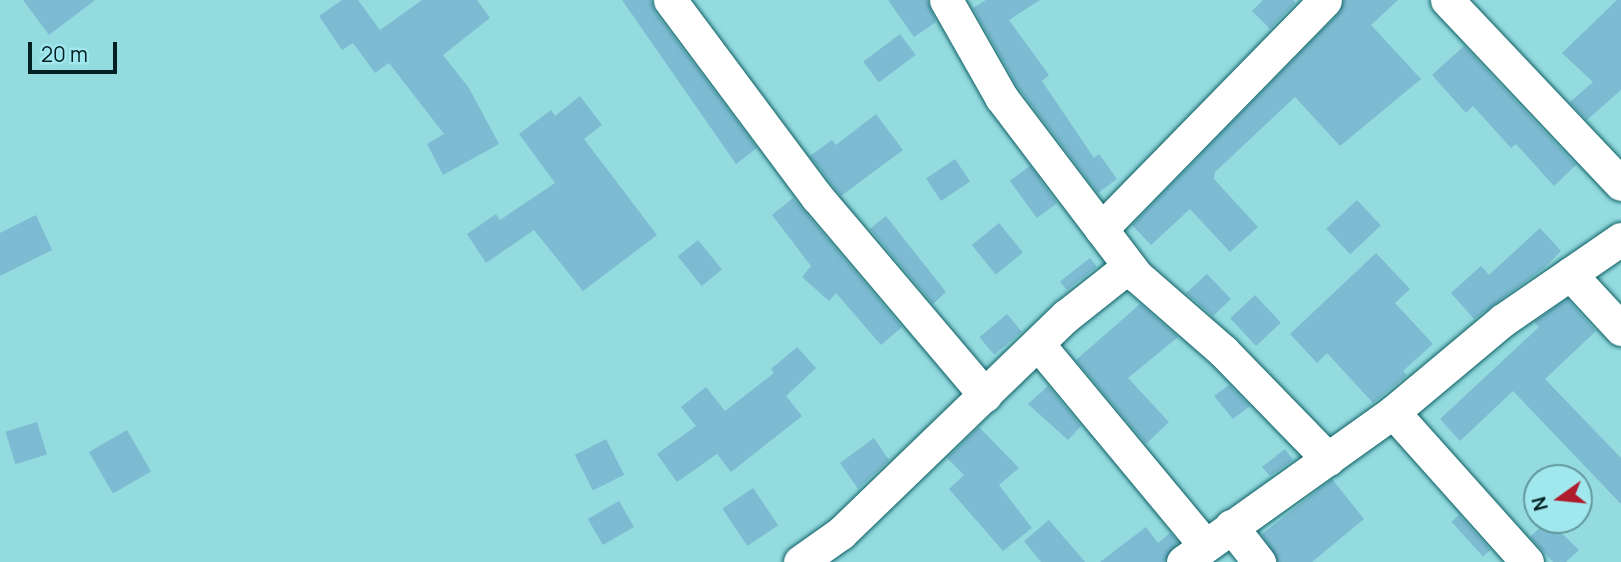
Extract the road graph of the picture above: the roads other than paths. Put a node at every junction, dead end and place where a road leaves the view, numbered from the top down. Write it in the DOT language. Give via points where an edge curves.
graph roads {
  1 [pos="670,0"];
  2 [pos="946,0"];
  3 [pos="1325,0"];
  4 [pos="1447,0"];
  5 [pos="1621,184"];
  6 [pos="1101,229"];
  7 [pos="1621,239"];
  8 [pos="1129,266"];
  9 [pos="1570,274"];
  10 [pos="1621,330"];
  11 [pos="1038,344"];
  12 [pos="985,395"];
  13 [pos="1393,412"];
  14 [pos="1328,459"];
  15 [pos="1206,544"];
  16 [pos="800,562"];
  17 [pos="1259,562"];
  18 [pos="1527,562"];
  1 -- 12 [label="street" via="817,197"];
  2 -- 6 [label="street" via="1001,97"];
  3 -- 6 [label="street"];
  4 -- 5 [label="street"];
  6 -- 8 [label="street"];
  7 -- 9 [label="street"];
  8 -- 11 [label="street"];
  8 -- 14 [label="street" via="1177,315 1223,351"];
  9 -- 10 [label="street"];
  9 -- 13 [label="street" via="1503,320"];
  11 -- 12 [label="street"];
  11 -- 15 [label="street"];
  12 -- 16 [label="street" via="842,533"];
  13 -- 14 [label="street"];
  13 -- 18 [label="street"];
  14 -- 15 [label="street"];
  15 -- 17 [label="street"];
}
